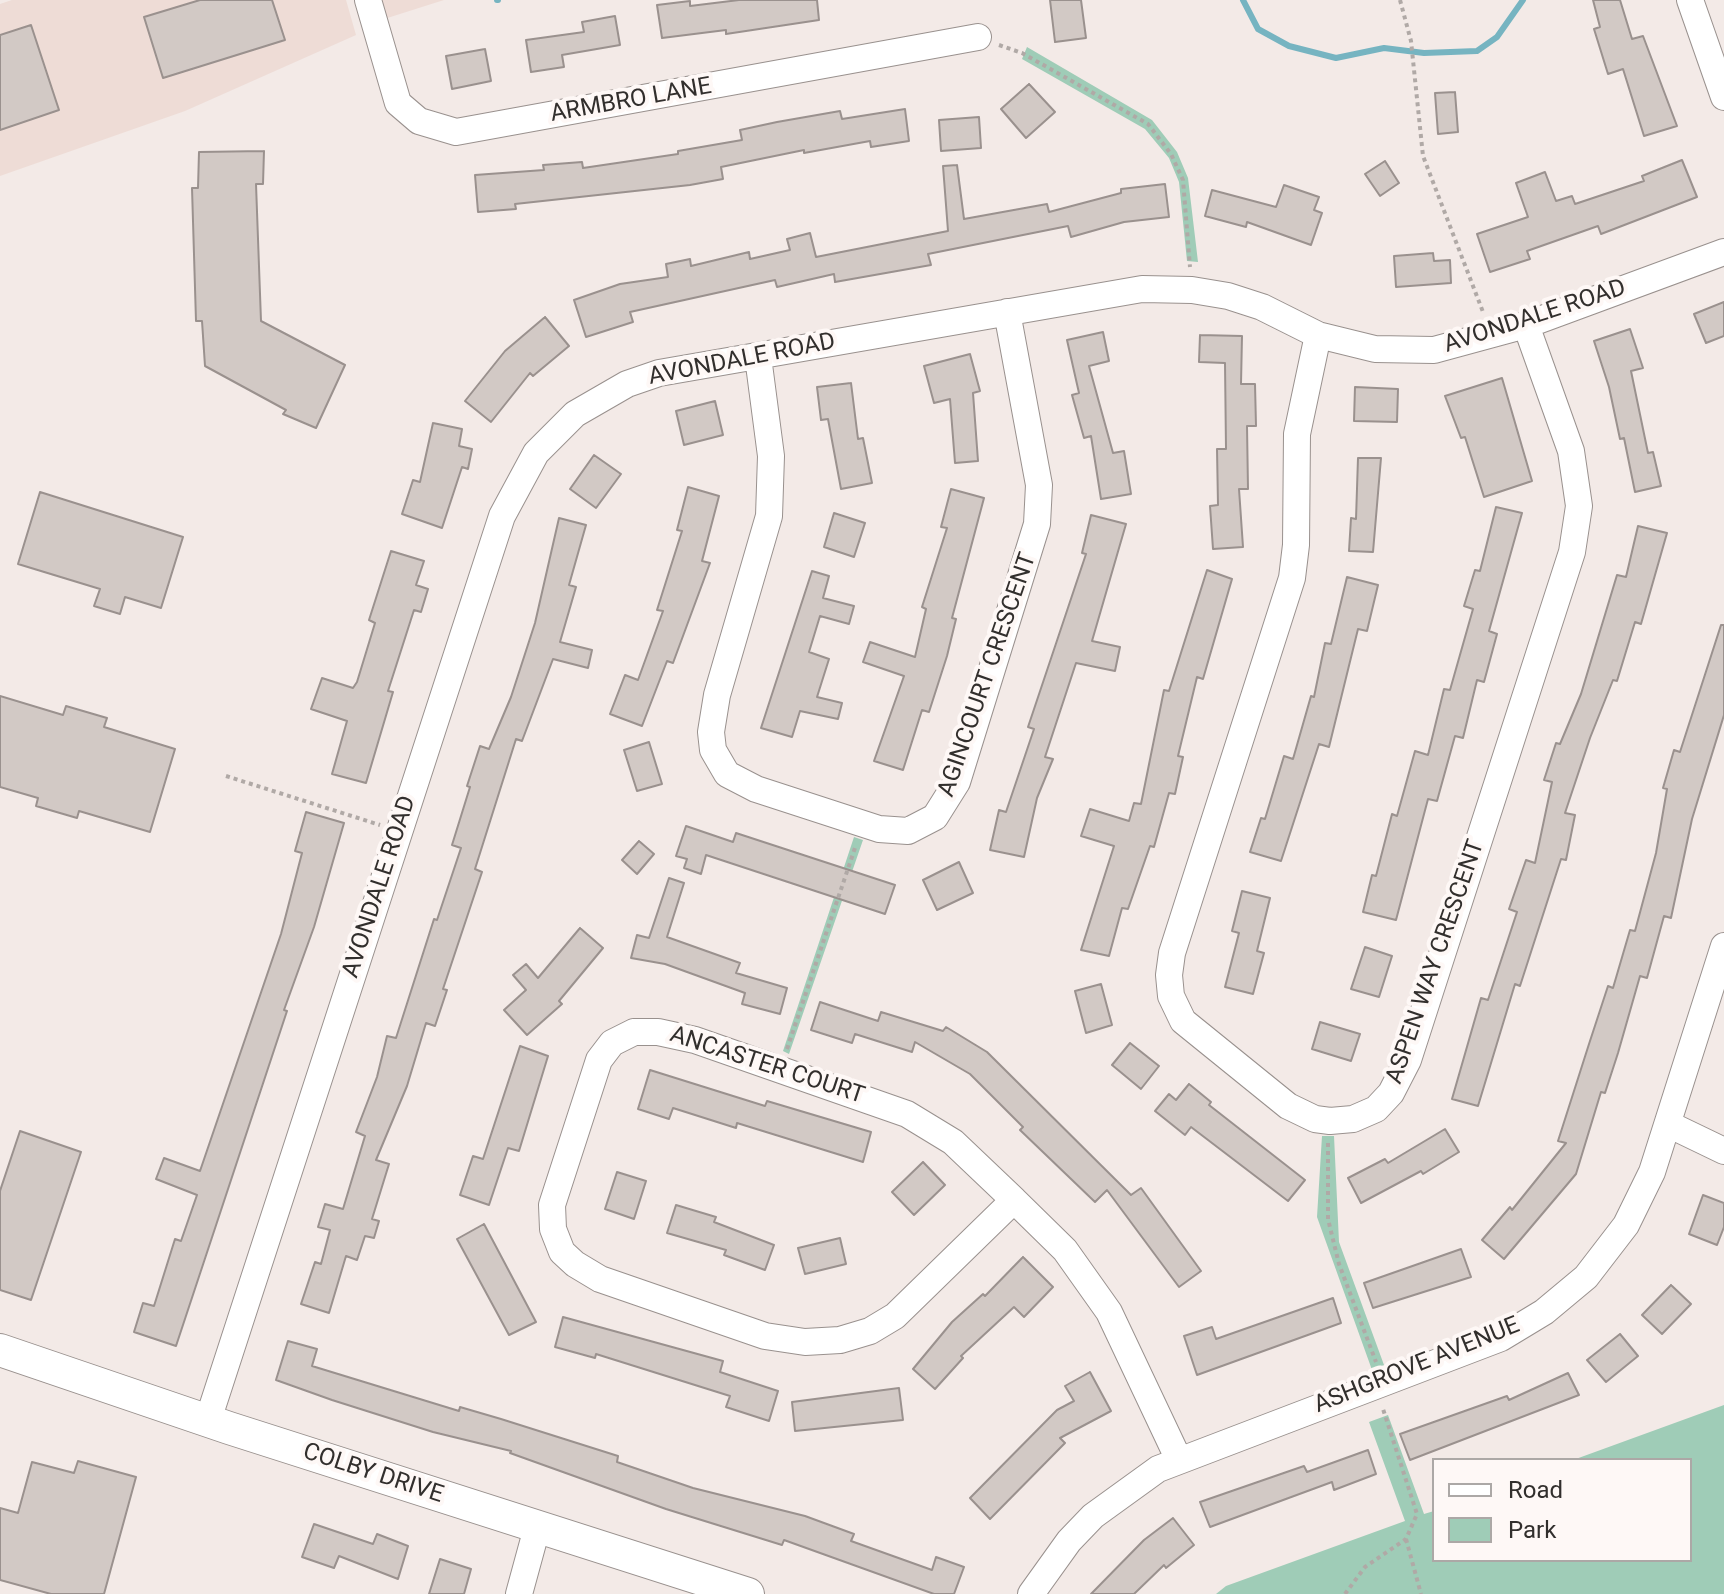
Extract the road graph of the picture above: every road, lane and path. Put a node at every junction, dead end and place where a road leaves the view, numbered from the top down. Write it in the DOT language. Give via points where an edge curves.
graph roads {
  1 [pos="368,0"];
  2 [pos="1400,0"];
  3 [pos="1690,0"];
  4 [pos="978,37"];
  5 [pos="1724,97"];
  6 [pos="1724,252"];
  7 [pos="1192,290"];
  8 [pos="1007,312"];
  9 [pos="1526,325"];
  10 [pos="1318,335"];
  11 [pos="1492,336"];
  12 [pos="758,357"];
  13 [pos="226,776"];
  14 [pos="863,824"];
  15 [pos="398,831"];
  16 [pos="1724,946"];
  17 [pos="781,1067"];
  18 [pos="1330,1121"];
  19 [pos="1668,1124"];
  20 [pos="1724,1151"];
  21 [pos="1014,1200"];
  22 [pos="0,1350"];
  23 [pos="1375,1385"];
  24 [pos="208,1420"];
  25 [pos="1178,1458"];
  26 [pos="537,1528"];
  27 [pos="1406,1539"];
  28 [pos="519,1594"];
  29 [pos="748,1594"];
  30 [pos="1031,1594"];
  31 [pos="1345,1594"];
  32 [pos="1421,1594"];
  1 -- 4 [label="street, ARMBRO LANE" via="398,103 419,121 456,132"];
  2 -- 11 [label="path" via="1411,41 1423,156"];
  3 -- 5 [label="street"];
  4 -- 7 [label="path" via="1022,53 1148,124 1183,180"];
  6 -- 9 [label="street, AVONDALE ROAD"];
  7 -- 8 [label="street, AVONDALE ROAD" via="1142,289"];
  7 -- 10 [label="street, AVONDALE ROAD" via="1248,301"];
  8 -- 12 [label="street, AVONDALE ROAD"];
  8 -- 14 [label="street, AGINCOURT CRESCENT" via="1039,485 1033,540 949,798 929,822 908,831"];
  9 -- 11 [label="street, AVONDALE ROAD"];
  9 -- 18 [label="street, ASPEN WAY CRESCENT" via="1571,451 1579,506 1572,552 1408,1060 1376,1109"];
  10 -- 11 [label="street, AVONDALE ROAD" via="1390,352 1434,350"];
  10 -- 18 [label="street" via="1297,434 1292,578 1169,975 1171,996 1183,1021 1288,1106"];
  12 -- 14 [label="street, AGINCOURT CRESCENT" via="771,492 766,528 717,695 713,750 735,779"];
  12 -- 15 [label="street, AVONDALE ROAD" via="659,373 627,384 575,414 536,453 502,516"];
  13 -- 15 [label="path"];
  14 -- 17 [label="path"];
  15 -- 24 [label="street, AVONDALE ROAD"];
  16 -- 19 [label="street, ASHGROVE AVENUE"];
  17 -- 21 [label="street, ANCASTER COURT" via="881,1103 932,1128"];
  17 -- 21 [label="street, ANCASTER COURT" via="658,1032 634,1032 612,1043 589,1084 555,1190 553,1229 566,1256 600,1279 747,1331 824,1342 870,1331 895,1316"];
  18 -- 23 [label="path" via="1328,1219 1378,1367"];
  19 -- 20 [label="street"];
  19 -- 23 [label="street, ASHGROVE AVENUE" via="1626,1225 1575,1286 1501,1338"];
  21 -- 25 [label="street, ANCASTER COURT" via="1065,1250 1109,1312"];
  22 -- 24 [label="street, COLBY DRIVE"];
  23 -- 25 [label="street, ASHGROVE AVENUE"];
  23 -- 27 [label="path" via="1417,1514"];
  24 -- 26 [label="street, COLBY DRIVE"];
  25 -- 30 [label="street, ASHGROVE AVENUE" via="1134,1483 1093,1516"];
  26 -- 28 [label="street"];
  26 -- 29 [label="street, COLBY DRIVE"];
  27 -- 31 [label="path" via="1365,1567"];
  27 -- 32 [label="path"];
}
